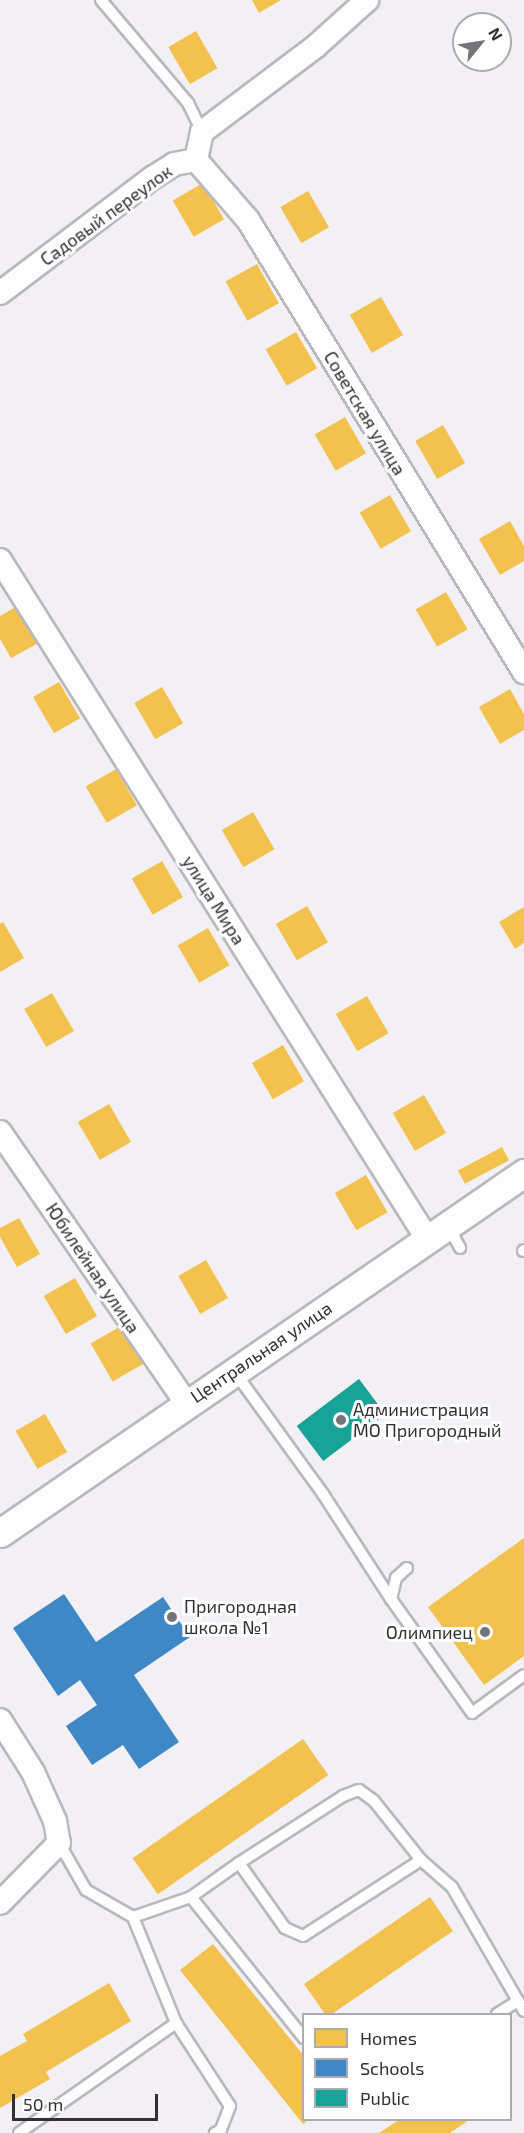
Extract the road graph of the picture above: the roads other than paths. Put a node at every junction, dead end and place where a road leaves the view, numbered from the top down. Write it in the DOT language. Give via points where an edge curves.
graph roads {
  1 [pos="101,0"];
  2 [pos="367,0"];
  3 [pos="202,132"];
  4 [pos="196,160"];
  5 [pos="0,293"];
  6 [pos="0,560"];
  7 [pos="524,672"];
  8 [pos="0,1132"];
  9 [pos="524,1173"];
  10 [pos="445,1238"];
  11 [pos="234,1371"];
  12 [pos="186,1403"];
  13 [pos="0,1533"];
  14 [pos="407,1568"];
  15 [pos="391,1599"];
  16 [pos="524,1675"];
  17 [pos="0,1720"];
  18 [pos="59,1843"];
  19 [pos="421,1860"];
  20 [pos="239,1863"];
  21 [pos="190,1897"];
  22 [pos="0,1903"];
  23 [pos="133,1917"];
  24 [pos="521,2006"];
  25 [pos="500,2013"];
  26 [pos="176,2023"];
  27 [pos="302,2037"];
  28 [pos="19,2133"];
  29 [pos="215,2133"];
  1 -- 3 [label="lane" via="188,103"];
  2 -- 3 [label="street" via="316,46"];
  3 -- 4 [label="street, Садовый переулок"];
  4 -- 5 [label="street, Садовый переулок" via="174,164 152,178"];
  4 -- 7 [label="street, Советская улица" via="248,220"];
  6 -- 10 [label="street, улица Мира"];
  8 -- 12 [label="street, Юбилейная улица"];
  9 -- 10 [label="street, Центральная улица"];
  10 -- 11 [label="street, Центральная улица"];
  11 -- 12 [label="street, Центральная улица"];
  11 -- 15 [label="lane" via="323,1494"];
  12 -- 13 [label="street, Центральная улица"];
  14 -- 15 [label="lane" via="396,1578"];
  15 -- 16 [label="lane" via="471,1713"];
  17 -- 18 [label="street" via="33,1772 55,1821"];
  18 -- 22 [label="street"];
  18 -- 23 [label="lane" via="86,1890"];
  19 -- 20 [label="lane" via="374,1801 359,1790"];
  19 -- 20 [label="lane" via="303,1936 285,1928"];
  19 -- 24 [label="lane" via="452,1887"];
  20 -- 21 [label="lane"];
  21 -- 23 [label="lane"];
  21 -- 27 [label="lane"];
  23 -- 26 [label="lane"];
  24 -- 25 [label="lane"];
  26 -- 28 [label="lane"];
  26 -- 29 [label="lane" via="230,2106 221,2130"];
}
